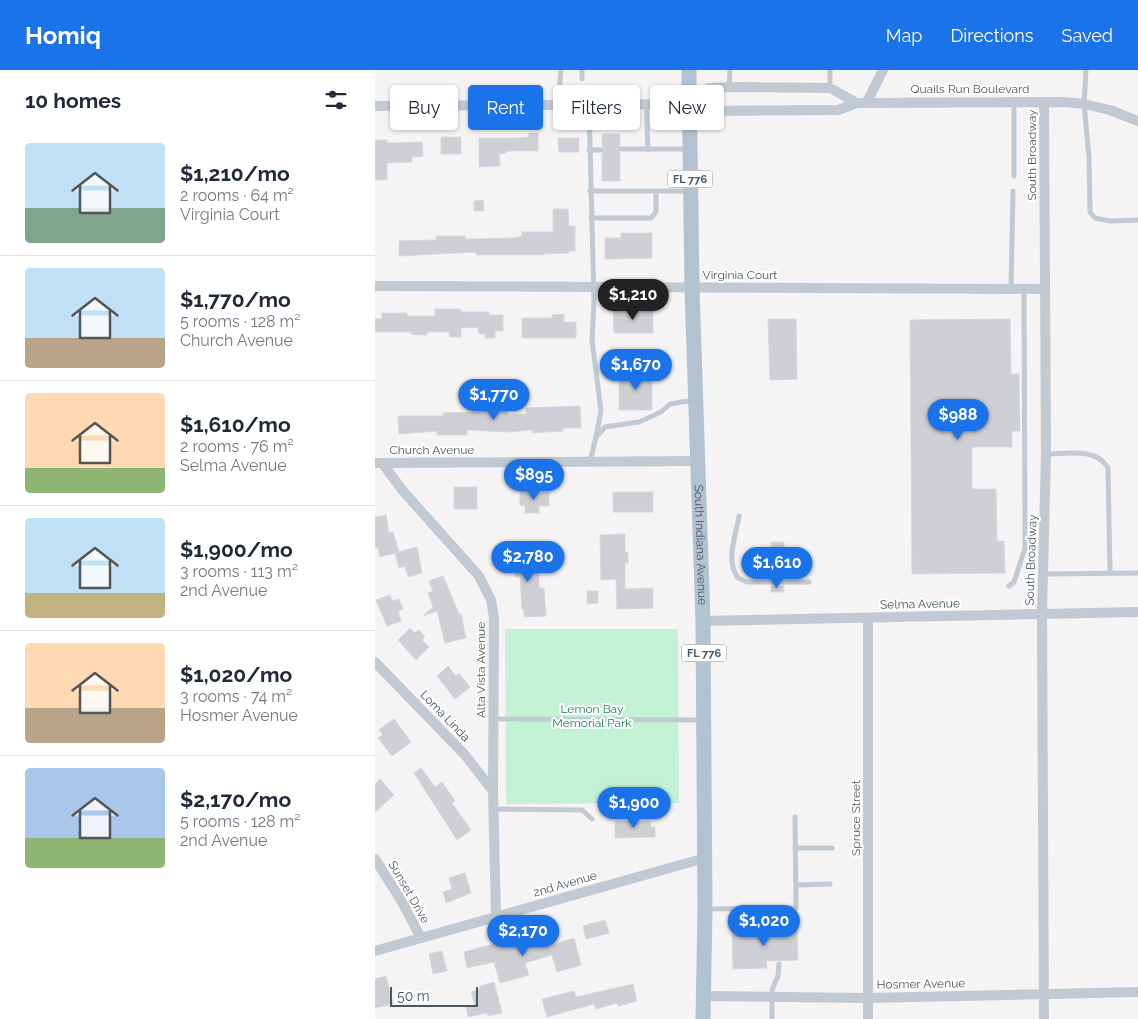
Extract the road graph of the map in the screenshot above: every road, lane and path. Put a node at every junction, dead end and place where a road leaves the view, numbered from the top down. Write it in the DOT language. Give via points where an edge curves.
graph roads {
  1 [pos="561,70"];
  2 [pos="582,70"];
  3 [pos="689,70"];
  4 [pos="730,70"];
  5 [pos="830,70"];
  6 [pos="883,70"];
  7 [pos="1086,70"];
  8 [pos="582,79"];
  9 [pos="559,85"];
  10 [pos="689,85"];
  11 [pos="724,87"];
  12 [pos="729,87"];
  13 [pos="830,88"];
  14 [pos="1015,102"];
  15 [pos="1044,102"];
  16 [pos="862,103"];
  17 [pos="1084,104"];
  18 [pos="553,105"];
  19 [pos="640,105"];
  20 [pos="646,105"];
  21 [pos="650,105"];
  22 [pos="375,106"];
  23 [pos="724,111"];
  24 [pos="1138,121"];
  25 [pos="589,130"];
  26 [pos="689,130"];
  27 [pos="619,149"];
  28 [pos="648,149"];
  29 [pos="690,149"];
  30 [pos="589,150"];
  31 [pos="602,150"];
  32 [pos="1014,176"];
  33 [pos="590,191"];
  34 [pos="656,191"];
  35 [pos="690,191"];
  36 [pos="1013,191"];
  37 [pos="591,218"];
  38 [pos="1138,220"];
  39 [pos="375,286"];
  40 [pos="592,287"];
  41 [pos="692,288"];
  42 [pos="1011,289"];
  43 [pos="1024,290"];
  44 [pos="1045,290"];
  45 [pos="696,400"];
  46 [pos="596,437"];
  47 [pos="1046,454"];
  48 [pos="699,461"];
  49 [pos="379,463"];
  50 [pos="590,463"];
  51 [pos="739,516"];
  52 [pos="1110,572"];
  53 [pos="1138,573"];
  54 [pos="1045,574"];
  55 [pos="809,582"];
  56 [pos="1009,586"];
  57 [pos="1138,612"];
  58 [pos="1042,614"];
  59 [pos="868,618"];
  60 [pos="703,620"];
  61 [pos="375,662"];
  62 [pos="493,720"];
  63 [pos="704,720"];
  64 [pos="493,791"];
  65 [pos="493,809"];
  66 [pos="795,817"];
  67 [pos="593,819"];
  68 [pos="795,848"];
  69 [pos="832,848"];
  70 [pos="705,858"];
  71 [pos="375,859"];
  72 [pos="830,884"];
  73 [pos="796,885"];
  74 [pos="705,909"];
  75 [pos="496,916"];
  76 [pos="421,938"];
  77 [pos="375,950"];
  78 [pos="779,964"];
  79 [pos="1138,992"];
  80 [pos="1044,993"];
  81 [pos="704,996"];
  82 [pos="771,997"];
  83 [pos="868,998"];
  84 [pos="701,1018"];
  85 [pos="771,1019"];
  86 [pos="868,1019"];
  87 [pos="1044,1019"];
  1 -- 9 [label="lane"];
  2 -- 8 [label="lane"];
  3 -- 10 [label="main road, South Indiana Avenue / FL 776"];
  4 -- 12 [label="lane"];
  5 -- 13 [label="lane"];
  6 -- 16 [label="street"];
  7 -- 17 [label="lane"];
  11 -- 12 [label="street, Quails Run Boulevard"];
  12 -- 13 [label="street, Quails Run Boulevard"];
  13 -- 16 [label="street, Quails Run Boulevard"];
  14 -- 15 [label="street, Quails Run Boulevard"];
  14 -- 16 [label="street, Quails Run Boulevard"];
  14 -- 32 [label="lane"];
  15 -- 17 [label="street, Quails Run Boulevard"];
  15 -- 44 [label="street, South Broadway"];
  16 -- 23 [label="street, Quails Run Boulevard" via="838,110"];
  17 -- 24 [label="street, Quails Run Boulevard"];
  17 -- 38 [label="lane" via="1089,157 1089,212 1095,218 1109,221"];
  18 -- 22 [label="street"];
  19 -- 20 [label="street"];
  20 -- 21 [label="street"];
  20 -- 28 [label="lane"];
  25 -- 30 [label="lane"];
  26 -- 29 [label="main road, South Indiana Avenue / FL 776"];
  27 -- 28 [label="lane"];
  28 -- 29 [label="lane"];
  29 -- 35 [label="main road, South Indiana Avenue / FL 776"];
  30 -- 31 [label="lane"];
  30 -- 33 [label="lane"];
  33 -- 34 [label="lane"];
  33 -- 37 [label="lane"];
  34 -- 35 [label="lane"];
  34 -- 37 [label="lane" via="656,212 651,218"];
  35 -- 41 [label="main road, South Indiana Avenue / FL 776"];
  36 -- 42 [label="lane"];
  37 -- 40 [label="lane"];
  39 -- 40 [label="street, Virginia Court"];
  40 -- 41 [label="street, Virginia Court"];
  40 -- 46 [label="lane" via="592,340 601,411"];
  41 -- 42 [label="street, Virginia Court"];
  41 -- 45 [label="main road, South Indiana Avenue / FL 776"];
  42 -- 43 [label="street, Virginia Court"];
  43 -- 44 [label="street, Virginia Court"];
  43 -- 56 [label="lane" via="1025,548 1014,582"];
  44 -- 47 [label="street, South Broadway"];
  45 -- 46 [label="lane" via="670,404 639,422 605,427"];
  45 -- 48 [label="main road, South Indiana Avenue / FL 776"];
  46 -- 50 [label="lane"];
  47 -- 52 [label="lane" via="1096,454 1104,460 1110,479"];
  47 -- 54 [label="street, South Broadway"];
  48 -- 50 [label="street, Church Avenue"];
  48 -- 60 [label="main road, South Indiana Avenue / FL 776"];
  49 -- 50 [label="street, Church Avenue"];
  49 -- 62 [label="street, Alta Vista Avenue" via="486,588 494,618"];
  51 -- 55 [label="lane" via="732,549 738,578 747,582"];
  52 -- 53 [label="lane"];
  52 -- 54 [label="lane"];
  54 -- 58 [label="street, South Broadway"];
  57 -- 58 [label="street, Selma Avenue"];
  58 -- 59 [label="street, Selma Avenue"];
  58 -- 80 [label="street, South Broadway"];
  59 -- 60 [label="street, Selma Avenue"];
  59 -- 83 [label="street, Spruce Street"];
  60 -- 63 [label="main road, South Indiana Avenue / FL 776"];
  61 -- 64 [label="street, Loma Linda" via="465,755"];
  62 -- 63 [label="lane"];
  62 -- 64 [label="street, Alta Vista Avenue"];
  63 -- 70 [label="main road, South Indiana Avenue / FL 776"];
  64 -- 65 [label="street, Alta Vista Avenue"];
  65 -- 67 [label="lane" via="582,810"];
  65 -- 75 [label="street, Alta Vista Avenue"];
  66 -- 68 [label="lane"];
  68 -- 69 [label="lane"];
  68 -- 73 [label="lane"];
  70 -- 74 [label="main road, South Indiana Avenue / FL 776"];
  70 -- 75 [label="street, 2nd Avenue"];
  71 -- 76 [label="street, Sunset Drive"];
  72 -- 73 [label="lane"];
  73 -- 74 [label="lane" via="796,908"];
  74 -- 81 [label="main road, South Indiana Avenue / FL 776"];
  75 -- 76 [label="street, 2nd Avenue"];
  76 -- 77 [label="street, 2nd Avenue"];
  78 -- 82 [label="lane"];
  79 -- 80 [label="street, Hosmer Avenue"];
  80 -- 83 [label="street, Hosmer Avenue"];
  80 -- 87 [label="street, South Broadway"];
  81 -- 82 [label="street, Hosmer Avenue"];
  81 -- 84 [label="main road, South Indiana Avenue / FL 776"];
  82 -- 83 [label="street, Hosmer Avenue"];
  82 -- 85 [label="lane"];
  83 -- 86 [label="street, Spruce Street"];
}
